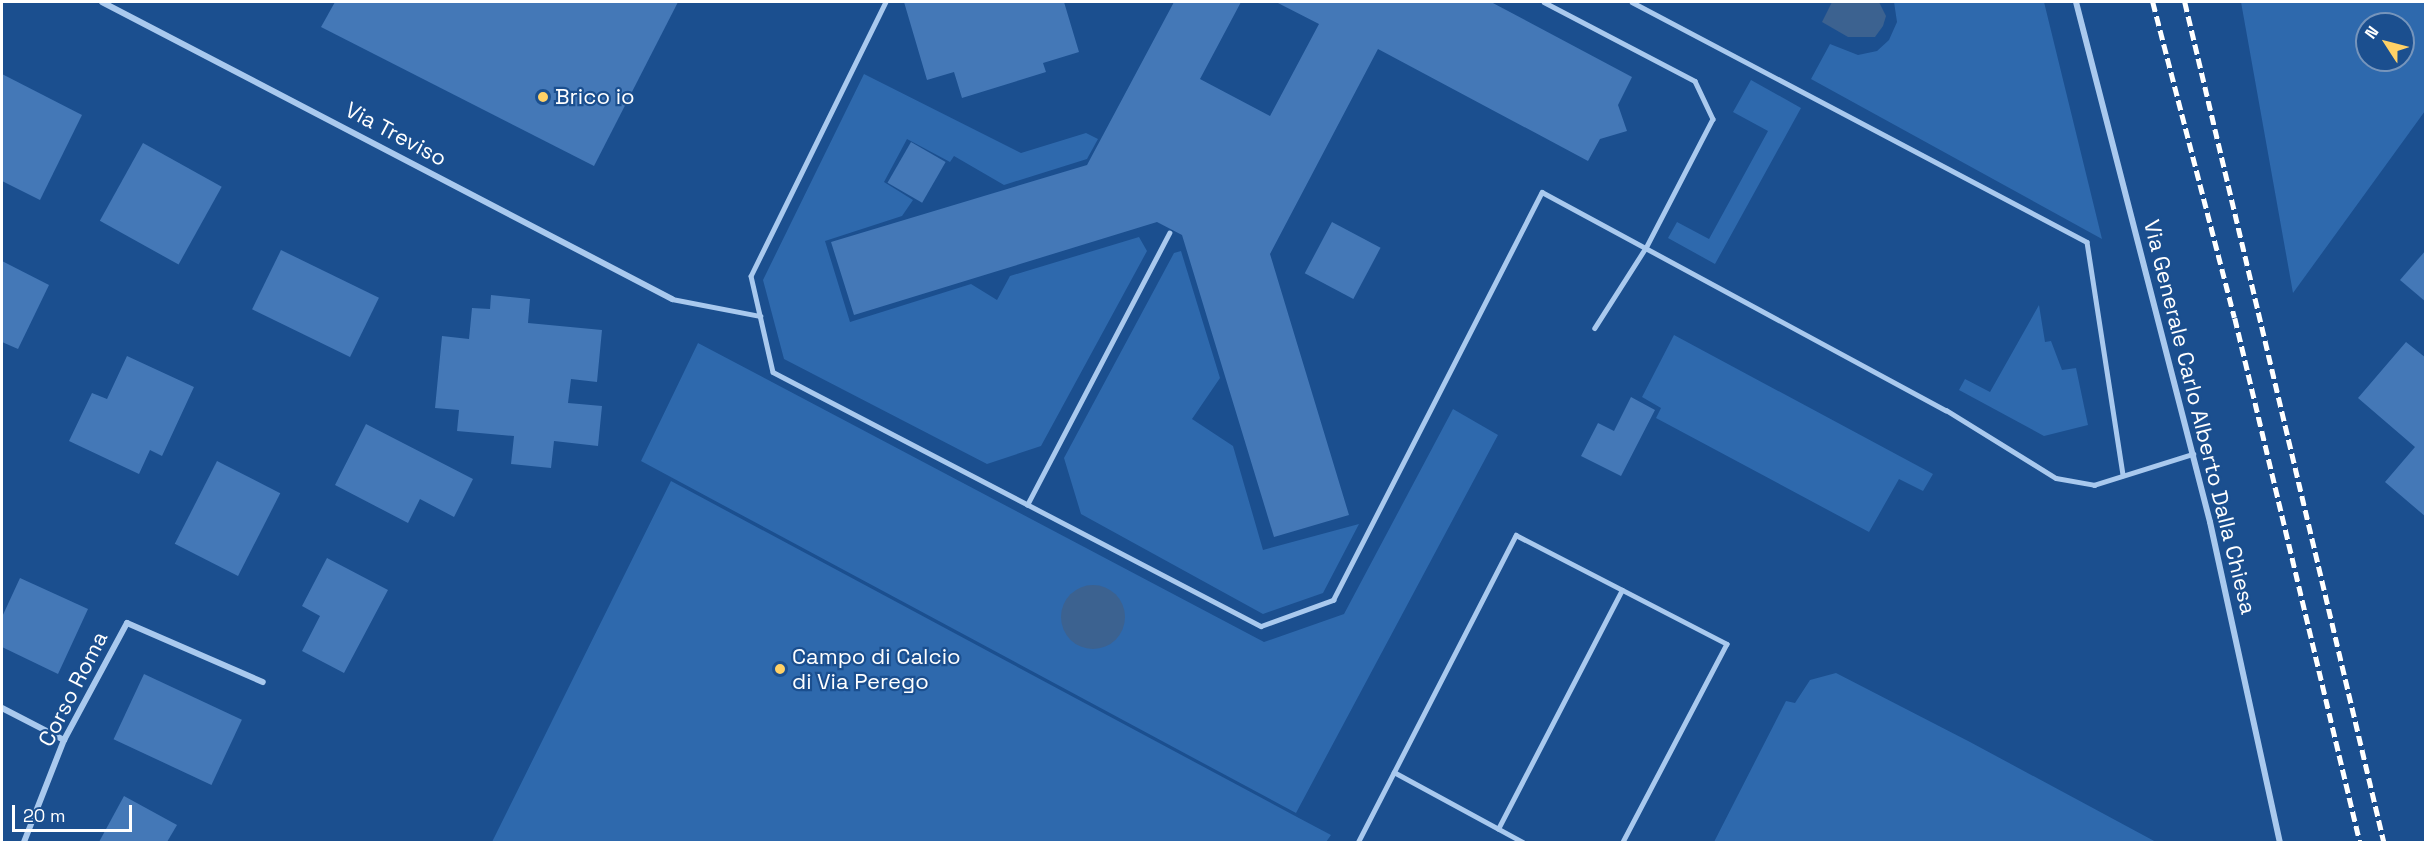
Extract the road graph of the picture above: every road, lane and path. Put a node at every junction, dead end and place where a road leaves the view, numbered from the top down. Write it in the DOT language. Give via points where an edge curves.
graph roads {
  1 [pos="102,2"];
  2 [pos="886,2"];
  3 [pos="1544,2"];
  4 [pos="1632,2"];
  5 [pos="2076,2"];
  6 [pos="1169,233"];
  7 [pos="1646,248"];
  8 [pos="672,299"];
  9 [pos="760,316"];
  10 [pos="1595,328"];
  11 [pos="2193,454"];
  12 [pos="2123,475"];
  13 [pos="1027,505"];
  14 [pos="1622,590"];
  15 [pos="263,682"];
  16 [pos="2,708"];
  17 [pos="64,740"];
  18 [pos="1394,772"];
  19 [pos="1498,829"];
  20 [pos="24,843"];
  21 [pos="1358,843"];
  22 [pos="1523,843"];
  23 [pos="1623,843"];
  24 [pos="2280,843"];
  1 -- 8 [label="street, Via Treviso"];
  2 -- 9 [label="lane" via="751,276"];
  3 -- 7 [label="lane" via="1695,81 1713,119"];
  4 -- 12 [label="lane" via="2087,242"];
  5 -- 11 [label="street, Via Generale Carlo Alberto Dalla Chiesa"];
  6 -- 13 [label="lane"];
  7 -- 10 [label="lane"];
  7 -- 12 [label="lane" via="1946,410 2056,478 2094,485"];
  7 -- 13 [label="lane" via="1542,192 1333,600 1261,626"];
  8 -- 9 [label="lane"];
  9 -- 13 [label="lane" via="772,372"];
  11 -- 12 [label="lane"];
  11 -- 24 [label="street, Via Generale Carlo Alberto Dalla Chiesa"];
  14 -- 18 [label="lane" via="1516,535"];
  14 -- 19 [label="lane"];
  14 -- 23 [label="lane" via="1727,644"];
  15 -- 17 [label="street, Corso Roma" via="127,623"];
  16 -- 17 [label="street"];
  17 -- 20 [label="street, Corso Roma"];
  18 -- 19 [label="lane"];
  18 -- 21 [label="lane"];
  19 -- 22 [label="lane"];
}
